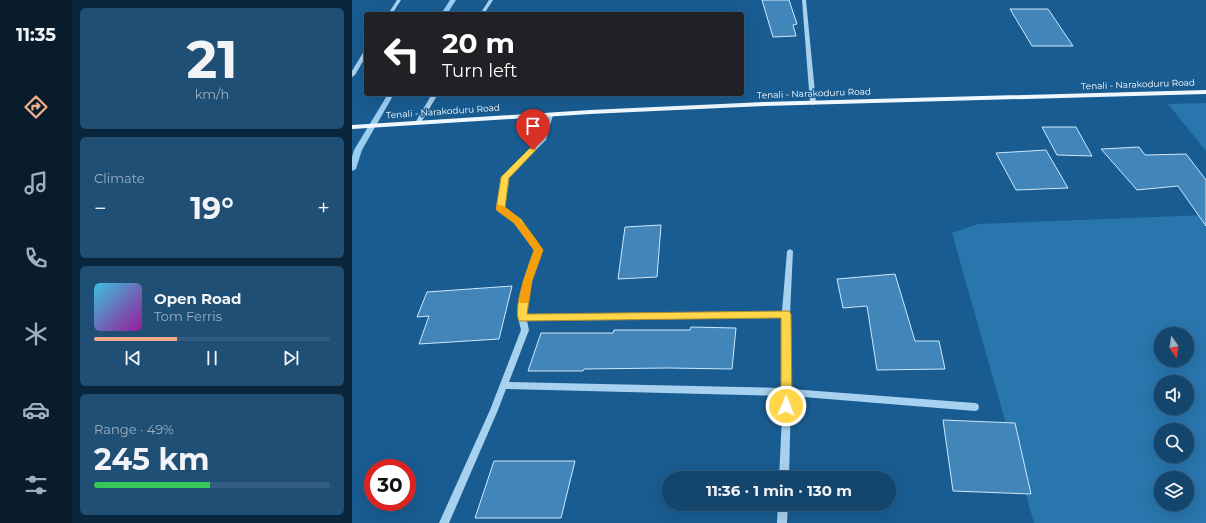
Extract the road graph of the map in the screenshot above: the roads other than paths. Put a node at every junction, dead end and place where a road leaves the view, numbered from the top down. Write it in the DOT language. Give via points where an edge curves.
graph roads {
  1 [pos="399,0"];
  2 [pos="491,0"];
  3 [pos="804,0"];
  4 [pos="391,12"];
  5 [pos="483,12"];
  6 [pos="364,55"];
  7 [pos="352,75"];
  8 [pos="1206,92"];
  9 [pos="434,96"];
  10 [pos="813,103"];
  11 [pos="550,114"];
  12 [pos="418,123"];
  13 [pos="352,127"];
  14 [pos="790,251"];
  15 [pos="786,314"];
  16 [pos="522,318"];
  17 [pos="503,385"];
  18 [pos="787,392"];
  19 [pos="975,407"];
  20 [pos="784,471"];
  21 [pos="783,511"];
  22 [pos="444,523"];
  23 [pos="782,523"];
  1 -- 4 [label="street"];
  2 -- 5 [label="street"];
  3 -- 10 [label="street"];
  6 -- 7 [label="street"];
  8 -- 10 [label="main road, Tenali - Narakoduru Road"];
  9 -- 12 [label="street"];
  10 -- 11 [label="main road, Tenali - Narakoduru Road"];
  11 -- 12 [label="main road, Tenali - Narakoduru Road"];
  11 -- 16 [label="street" via="544,139 505,177 500,209 518,221 538,250 528,281"];
  12 -- 13 [label="main road, Tenali - Narakoduru Road"];
  14 -- 15 [label="street"];
  15 -- 16 [label="street"];
  15 -- 18 [label="street"];
  16 -- 17 [label="street" via="525,330"];
  17 -- 18 [label="street"];
  17 -- 22 [label="street"];
  18 -- 19 [label="street"];
  18 -- 20 [label="street"];
  21 -- 23 [label="street"];
}
